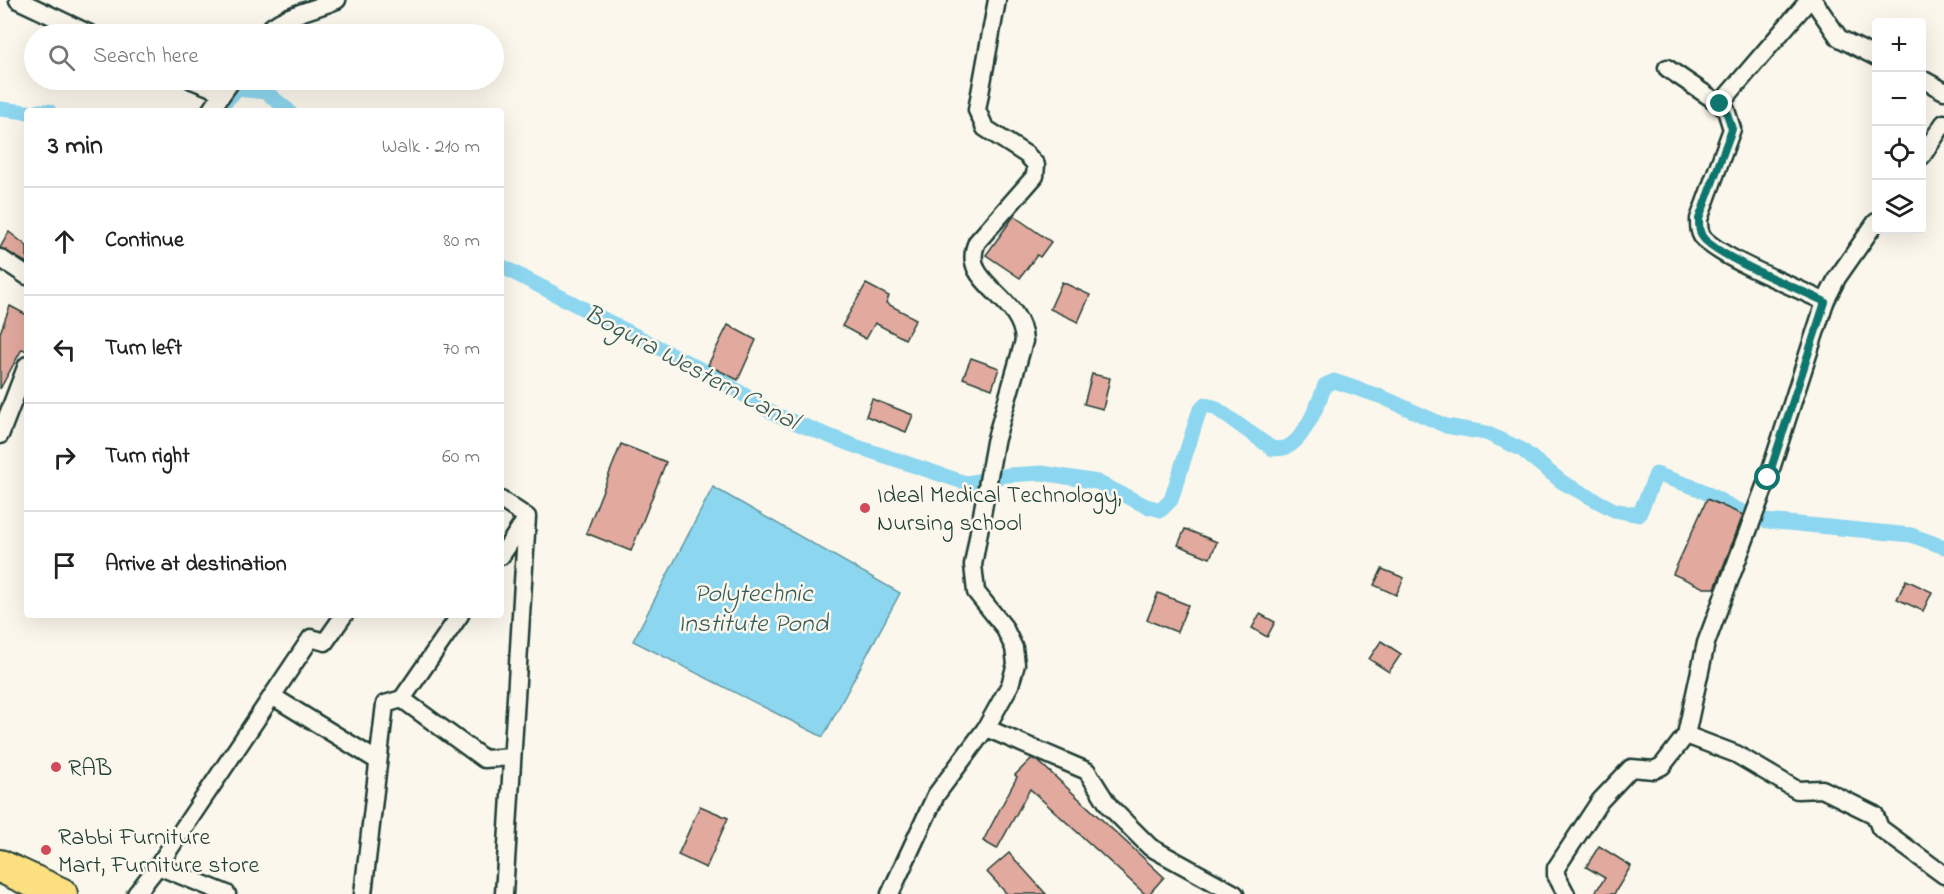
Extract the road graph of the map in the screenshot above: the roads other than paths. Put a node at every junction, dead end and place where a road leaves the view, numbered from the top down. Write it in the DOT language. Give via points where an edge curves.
graph roads {
  1 [pos="18,0"];
  2 [pos="338,0"];
  3 [pos="997,0"];
  4 [pos="1811,0"];
  5 [pos="69,24"];
  6 [pos="276,24"];
  7 [pos="1872,55"];
  8 [pos="1667,68"];
  9 [pos="1926,81"];
  10 [pos="224,90"];
  11 [pos="1944,90"];
  12 [pos="1720,104"];
  13 [pos="212,108"];
  14 [pos="1944,123"];
  15 [pos="1926,150"];
  16 [pos="1872,228"];
  17 [pos="0,258"];
  18 [pos="24,274"];
  19 [pos="1825,302"];
  20 [pos="24,373"];
  21 [pos="0,435"];
  22 [pos="504,502"];
  23 [pos="527,517"];
  24 [pos="504,552"];
  25 [pos="342,618"];
  26 [pos="458,618"];
  27 [pos="272,696"];
  28 [pos="402,699"];
  29 [pos="986,728"];
  30 [pos="1686,735"];
  31 [pos="512,757"];
  32 [pos="378,761"];
  33 [pos="0,866"];
  34 [pos="158,866"];
  35 [pos="1944,875"];
  36 [pos="0,889"];
  37 [pos="10,894"];
  38 [pos="61,894"];
  39 [pos="136,894"];
  40 [pos="227,894"];
  41 [pos="363,894"];
  42 [pos="504,894"];
  43 [pos="890,894"];
  44 [pos="1235,894"];
  45 [pos="1566,894"];
  1 -- 5 [label="street"];
  2 -- 6 [label="street"];
  3 -- 29 [label="street" via="976,110 985,128 1036,165 1035,176 977,242 972,253 973,268 1019,316 1024,341 995,442 973,565 976,592 1004,627 1014,648 1016,664 1011,685"];
  4 -- 7 [label="street" via="1839,38"];
  4 -- 12 [label="street"];
  8 -- 12 [label="street"];
  9 -- 11 [label="street"];
  10 -- 13 [label="street"];
  12 -- 19 [label="street" via="1732,129 1699,219 1699,230 1704,239 1728,255"];
  14 -- 15 [label="street"];
  16 -- 19 [label="street"];
  17 -- 18 [label="street"];
  19 -- 30 [label="street" via="1759,501 1706,643"];
  20 -- 21 [label="street"];
  22 -- 23 [label="street"];
  23 -- 24 [label="street"];
  23 -- 31 [label="street"];
  25 -- 27 [label="street" via="326,642 311,638"];
  26 -- 28 [label="street"];
  27 -- 32 [label="street"];
  27 -- 34 [label="street"];
  28 -- 31 [label="street" via="484,759"];
  28 -- 32 [label="street" via="384,704"];
  29 -- 43 [label="street" via="936,795"];
  29 -- 44 [label="street" via="1087,771 1109,806 1150,847"];
  30 -- 35 [label="street" via="1736,754 1797,790 1822,789 1875,815 1880,828"];
  30 -- 45 [label="street" via="1662,766 1654,770 1631,768 1600,801 1556,868"];
  31 -- 42 [label="street"];
  32 -- 41 [label="street"];
  33 -- 38 [label="highway"];
  34 -- 39 [label="street"];
  34 -- 40 [label="street"];
  36 -- 37 [label="highway"];
}
